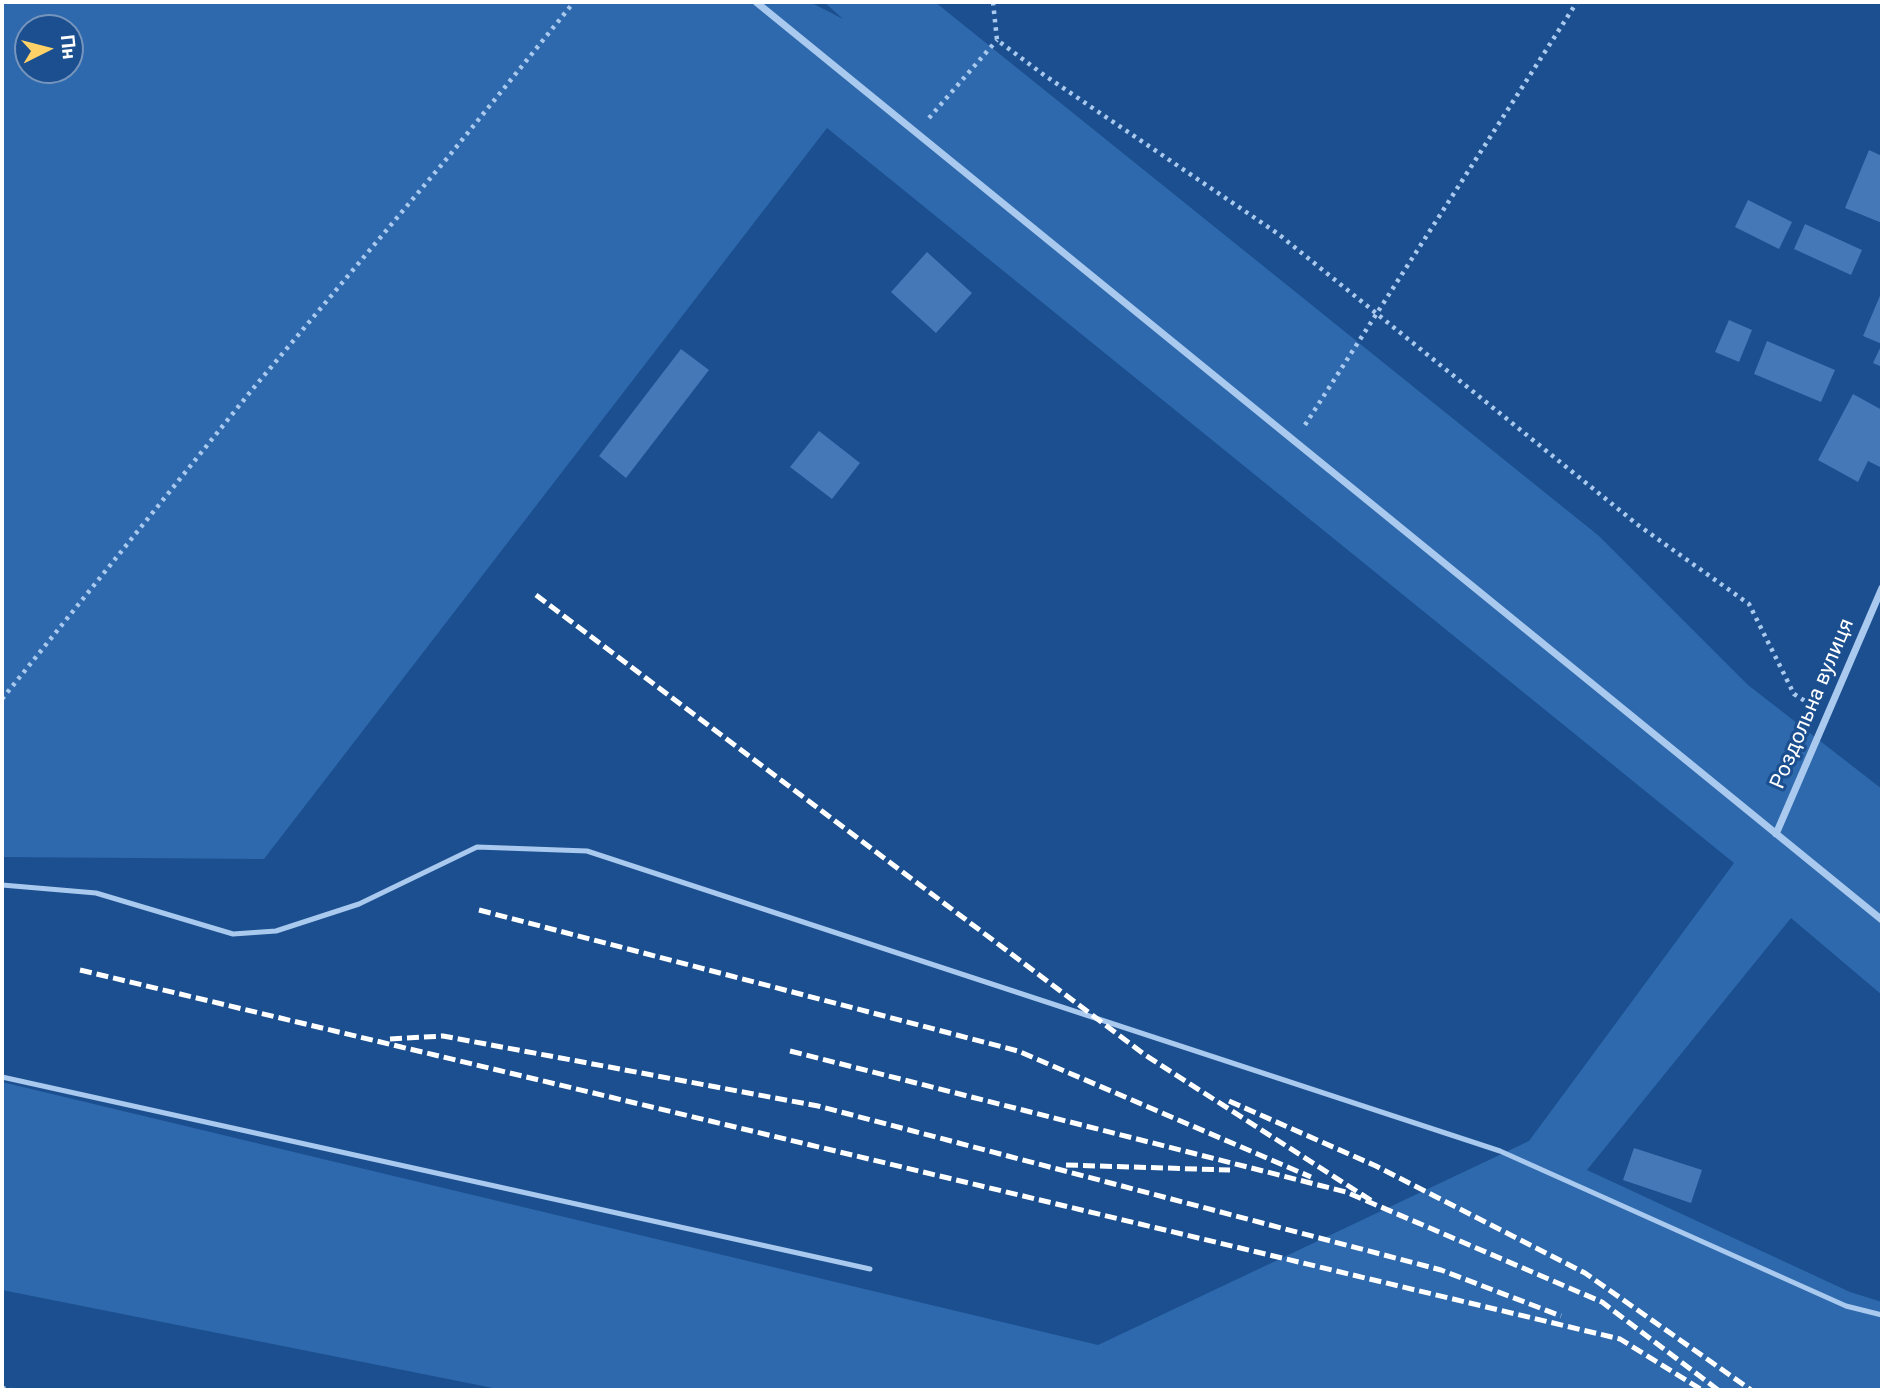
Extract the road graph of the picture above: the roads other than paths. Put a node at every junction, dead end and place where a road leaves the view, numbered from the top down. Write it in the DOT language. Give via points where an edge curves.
graph roads {
  1 [pos="756,2"];
  2 [pos="1882,588"];
  3 [pos="1776,834"];
  4 [pos="2,885"];
  5 [pos="1882,920"];
  6 [pos="2,1077"];
  7 [pos="870,1269"];
  8 [pos="1882,1315"];
  1 -- 3 [label="street"];
  2 -- 3 [label="street, Роздольна вулиця"];
  3 -- 5 [label="street"];
  4 -- 8 [label="lane" via="96,892 233,934 276,931 359,904 477,847 586,851 1500,1152 1846,1306"];
  6 -- 7 [label="lane"];
}
